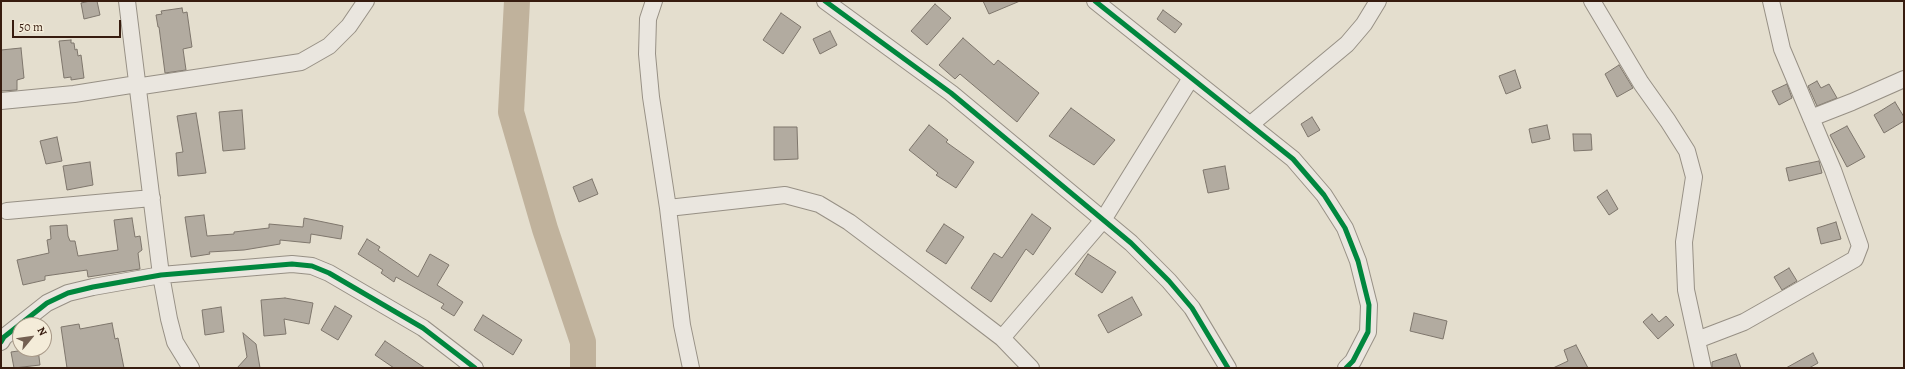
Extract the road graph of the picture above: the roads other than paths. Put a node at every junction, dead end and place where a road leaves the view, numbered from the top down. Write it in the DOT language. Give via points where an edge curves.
graph roads {
  1 [pos="127,1"];
  2 [pos="366,1"];
  3 [pos="654,1"];
  4 [pos="826,1"];
  5 [pos="1378,1"];
  6 [pos="1592,1"];
  7 [pos="1771,1"];
  8 [pos="1100,3"];
  9 [pos="1191,78"];
  10 [pos="1904,79"];
  11 [pos="137,84"];
  12 [pos="1,101"];
  13 [pos="1811,118"];
  14 [pos="1251,124"];
  15 [pos="152,198"];
  16 [pos="668,208"];
  17 [pos="7,211"];
  18 [pos="1103,220"];
  19 [pos="161,275"];
  20 [pos="1002,338"];
  21 [pos="1697,340"];
  22 [pos="1,342"];
  23 [pos="191,368"];
  24 [pos="475,368"];
  25 [pos="691,368"];
  26 [pos="1031,368"];
  27 [pos="1228,368"];
  28 [pos="1346,368"];
  29 [pos="1703,368"];
  1 -- 11 [label="street"];
  2 -- 11 [label="street" via="349,26 329,46 301,62 142,86"];
  3 -- 16 [label="street" via="648,20 647,54"];
  4 -- 18 [label="street" via="951,93"];
  5 -- 14 [label="street" via="1364,24 1346,44"];
  6 -- 21 [label="street" via="1641,83 1687,151 1694,177 1684,242 1685,272 1686,290"];
  7 -- 13 [label="street" via="1782,49"];
  8 -- 9 [label="street"];
  9 -- 14 [label="street"];
  9 -- 18 [label="street"];
  10 -- 13 [label="street"];
  11 -- 12 [label="street" via="74,94"];
  11 -- 15 [label="street"];
  13 -- 21 [label="street" via="1860,246 1855,259 1744,322"];
  14 -- 28 [label="street" via="1293,159 1324,195 1345,228 1369,305 1368,332 1353,361"];
  15 -- 17 [label="street"];
  15 -- 19 [label="street"];
  16 -- 20 [label="street" via="785,195 819,204 849,222"];
  16 -- 25 [label="street" via="674,272"];
  18 -- 20 [label="street"];
  18 -- 27 [label="street" via="1131,243 1192,308"];
  19 -- 22 [label="street" via="68,293 47,303"];
  19 -- 23 [label="street" via="175,342"];
  19 -- 24 [label="street" via="292,264 312,266 329,273 423,328"];
  20 -- 26 [label="street"];
  21 -- 29 [label="street"];
}
